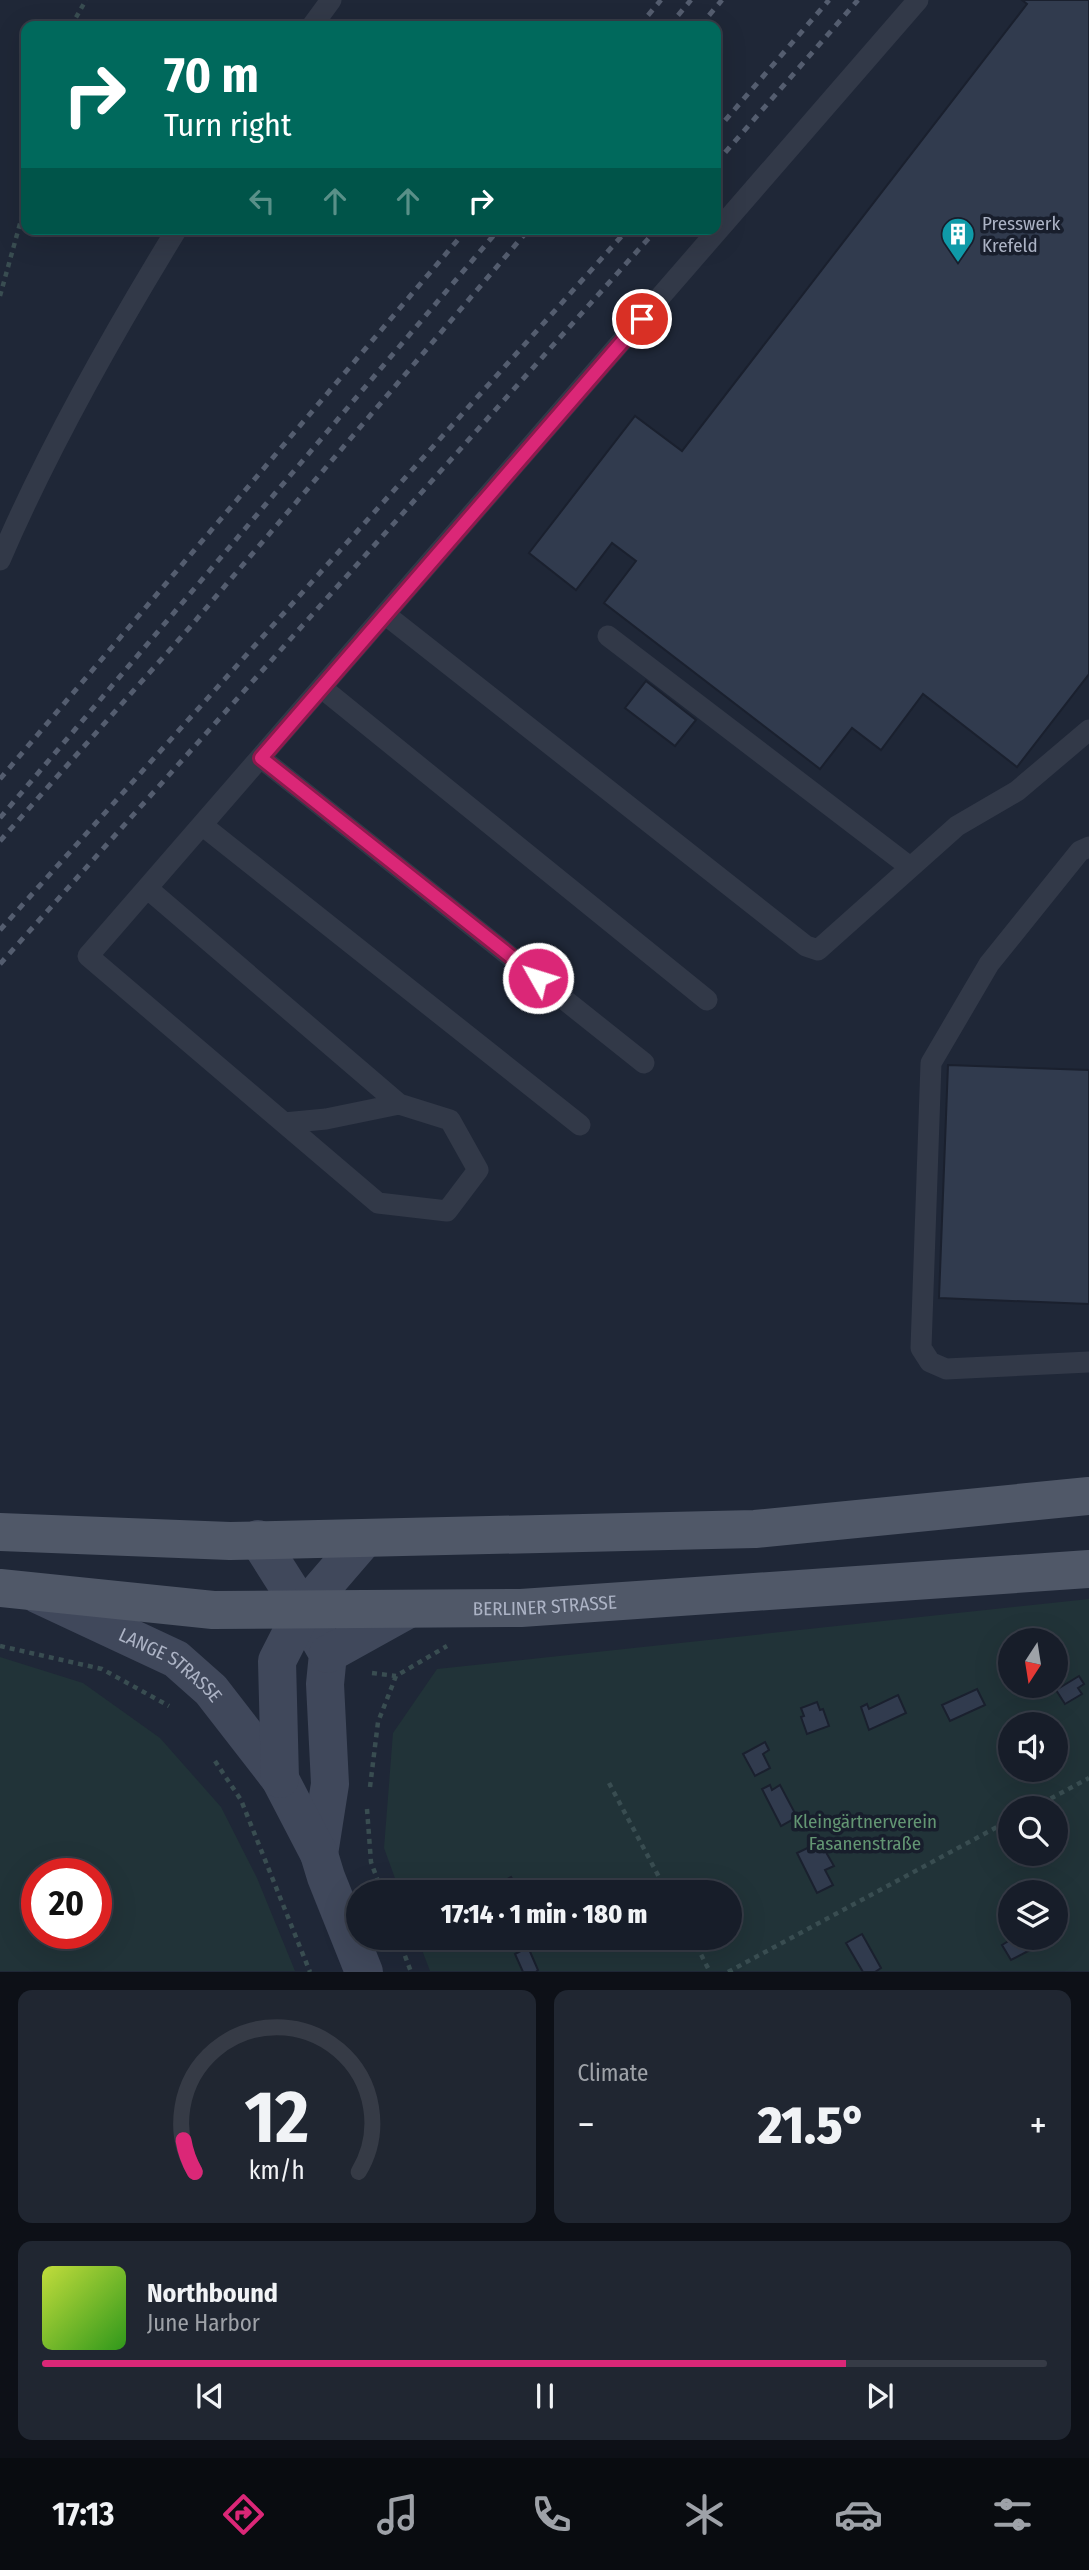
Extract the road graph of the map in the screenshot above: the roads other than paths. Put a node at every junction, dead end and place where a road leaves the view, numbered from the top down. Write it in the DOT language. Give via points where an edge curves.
graph roads {
  1 [pos="331,0"];
  2 [pos="918,0"];
  3 [pos="316,21"];
  4 [pos="721,228"];
  5 [pos="173,235"];
  6 [pos="715,235"];
  7 [pos="0,560"];
  8 [pos="386,615"];
  9 [pos="608,636"];
  10 [pos="322,688"];
  11 [pos="1089,730"];
  12 [pos="261,758"];
  13 [pos="202,825"];
  14 [pos="1089,847"];
  15 [pos="910,867"];
  16 [pos="147,888"];
  17 [pos="707,1000"];
  18 [pos="644,1063"];
  19 [pos="399,1104"];
  20 [pos="284,1124"];
  21 [pos="580,1125"];
  22 [pos="1089,1362"];
  23 [pos="1089,1496"];
  24 [pos="0,1532"];
  25 [pos="365,1538"];
  26 [pos="258,1539"];
  27 [pos="1089,1569"];
  28 [pos="14,1589"];
  29 [pos="409,1609"];
  30 [pos="303,1610"];
  31 [pos="328,1654"];
  32 [pos="280,1779"];
  33 [pos="319,1854"];
  34 [pos="364,1972"];
  1 -- 3 [label="lane"];
  2 -- 4 [label="lane"];
  5 -- 7 [label="lane" via="29,493"];
  6 -- 8 [label="lane"];
  8 -- 10 [label="lane"];
  8 -- 15 [label="lane" via="806,946 818,950"];
  9 -- 15 [label="lane"];
  10 -- 12 [label="lane"];
  10 -- 17 [label="lane"];
  11 -- 15 [label="lane" via="1017,791 957,826"];
  12 -- 13 [label="lane"];
  12 -- 18 [label="lane"];
  13 -- 16 [label="lane"];
  13 -- 21 [label="lane"];
  14 -- 22 [label="lane" via="1080,851 989,964 931,1063 921,1348 930,1362 946,1368"];
  16 -- 19 [label="lane"];
  16 -- 20 [label="lane" via="88,956"];
  19 -- 20 [label="lane"];
  19 -- 20 [label="lane" via="450,1119 478,1170 447,1210 378,1203"];
  23 -- 25 [label="main road" via="755,1529"];
  24 -- 26 [label="main road"];
  25 -- 26 [label="main road"];
  25 -- 30 [label="main road, LANGE STRASSE"];
  26 -- 30 [label="main road"];
  27 -- 29 [label="main road, BERLINER STRASSE" via="548,1606"];
  28 -- 30 [label="main road, BERLINER STRASSE" via="213,1610"];
  28 -- 32 [label="main road, LANGE STRASSE" via="176,1659 211,1690"];
  29 -- 30 [label="main road, BERLINER STRASSE"];
  29 -- 31 [label="main road"];
  30 -- 31 [label="main road"];
  30 -- 32 [label="main road, LANGE STRASSE" via="277,1661"];
  31 -- 33 [label="main road, LANGE STRASSE" via="324,1684 330,1784"];
  32 -- 33 [label="main road, LANGE STRASSE"];
  33 -- 34 [label="main road, LANGE STRASSE"];
}
